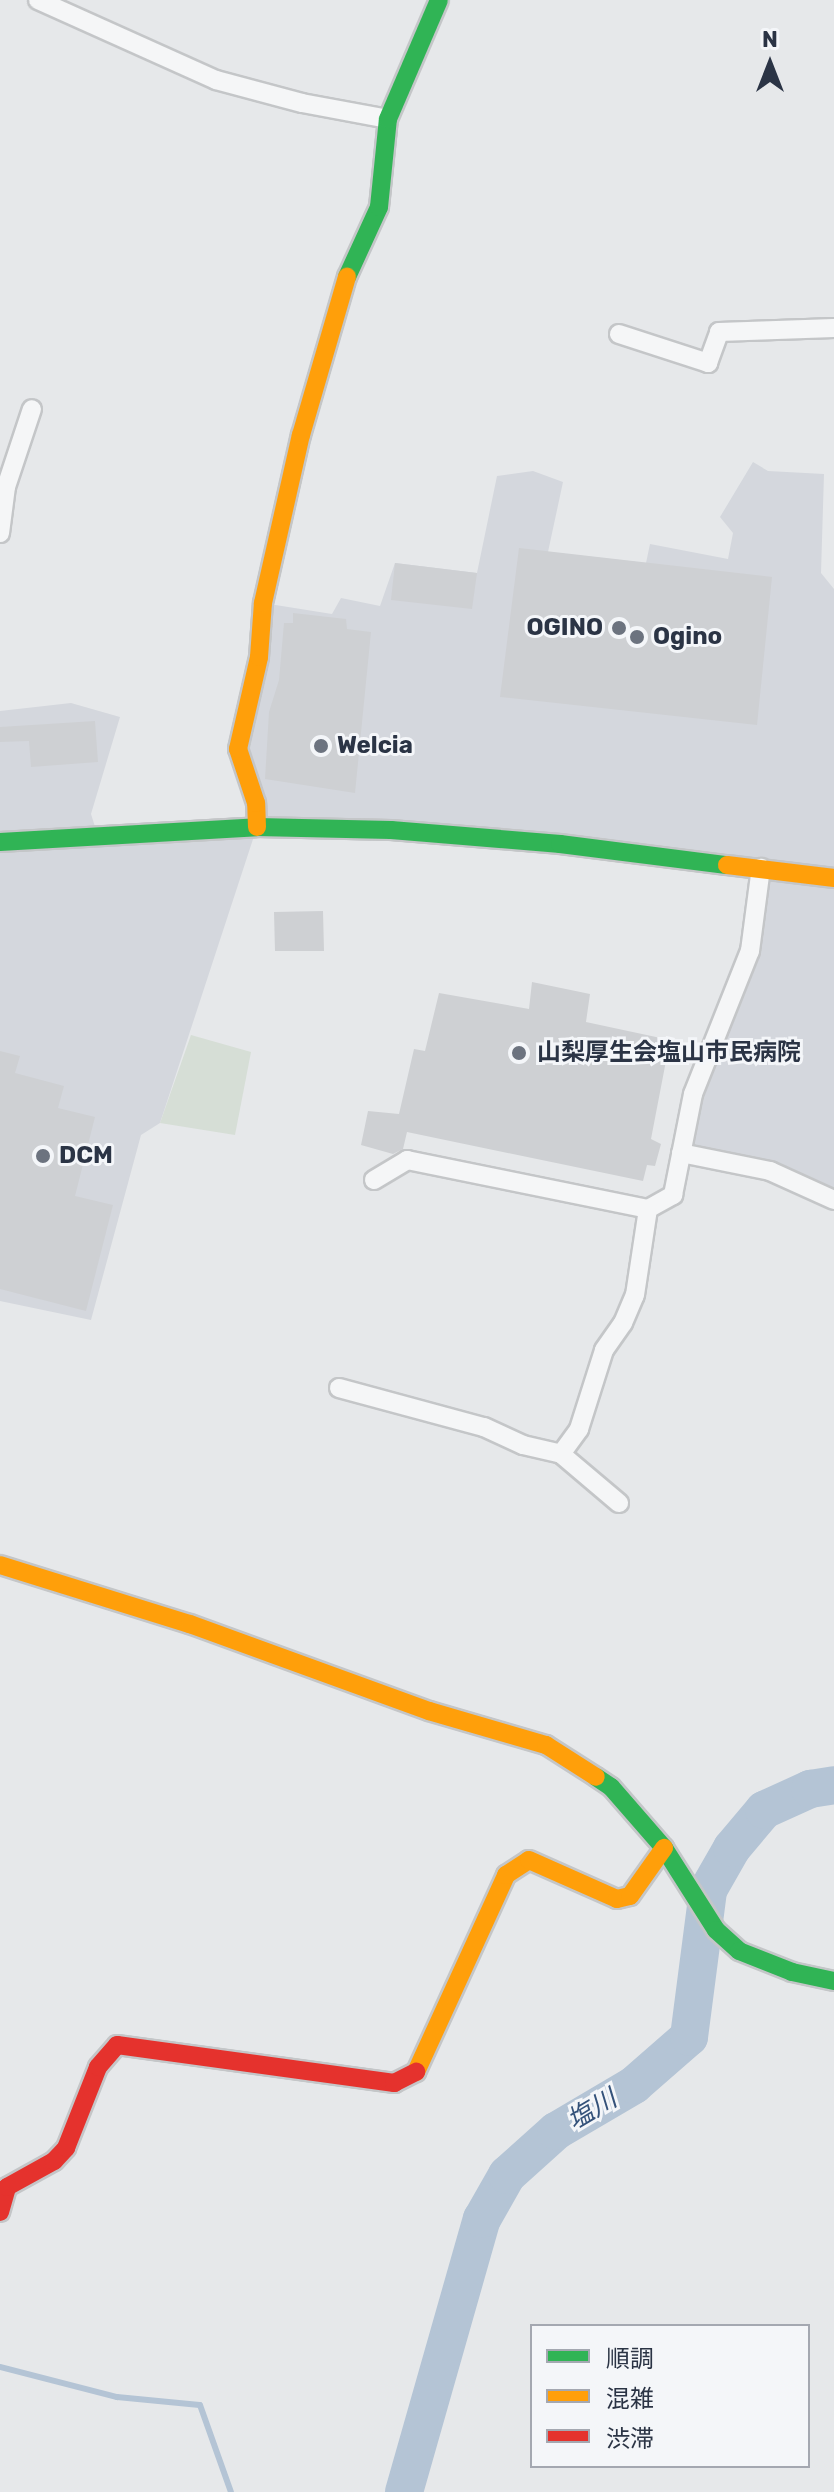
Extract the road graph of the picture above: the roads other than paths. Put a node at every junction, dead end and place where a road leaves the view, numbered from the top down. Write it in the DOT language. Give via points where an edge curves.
graph roads {
  1 [pos="38,0"];
  2 [pos="439,0"];
  3 [pos="388,119"];
  4 [pos="834,328"];
  5 [pos="619,334"];
  6 [pos="32,409"];
  7 [pos="0,533"];
  8 [pos="257,827"];
  9 [pos="0,842"];
  10 [pos="761,868"];
  11 [pos="834,878"];
  12 [pos="681,1153"];
  13 [pos="374,1180"];
  14 [pos="834,1200"];
  15 [pos="648,1209"];
  16 [pos="339,1388"];
  17 [pos="561,1454"];
  18 [pos="619,1503"];
  19 [pos="0,1565"];
  20 [pos="664,1848"];
  21 [pos="834,1981"];
  22 [pos="0,2212"];
  1 -- 3 [label="street" via="216,80"];
  2 -- 3 [label="street"];
  3 -- 8 [label="street" via="379,207 340,294 263,603 259,657 238,749 256,803"];
  4 -- 5 [label="street" via="719,332 708,363"];
  6 -- 7 [label="street" via="6,487"];
  8 -- 9 [label="street"];
  8 -- 10 [label="street" via="529,841"];
  10 -- 11 [label="street"];
  10 -- 12 [label="street" via="750,951 693,1094"];
  12 -- 14 [label="street" via="770,1171"];
  12 -- 15 [label="street" via="673,1195"];
  13 -- 15 [label="street" via="407,1160"];
  15 -- 17 [label="street" via="635,1295 604,1350 579,1429"];
  16 -- 17 [label="street"];
  17 -- 18 [label="street"];
  19 -- 20 [label="street" via="190,1624 429,1711 546,1745 611,1787"];
  20 -- 21 [label="street" via="716,1930 739,1951 792,1972"];
  20 -- 22 [label="street" via="630,1896 617,1899 529,1860 506,1875 414,2076 394,2083 117,2045 98,2067 66,2148 54,2161 7,2187"];
}
